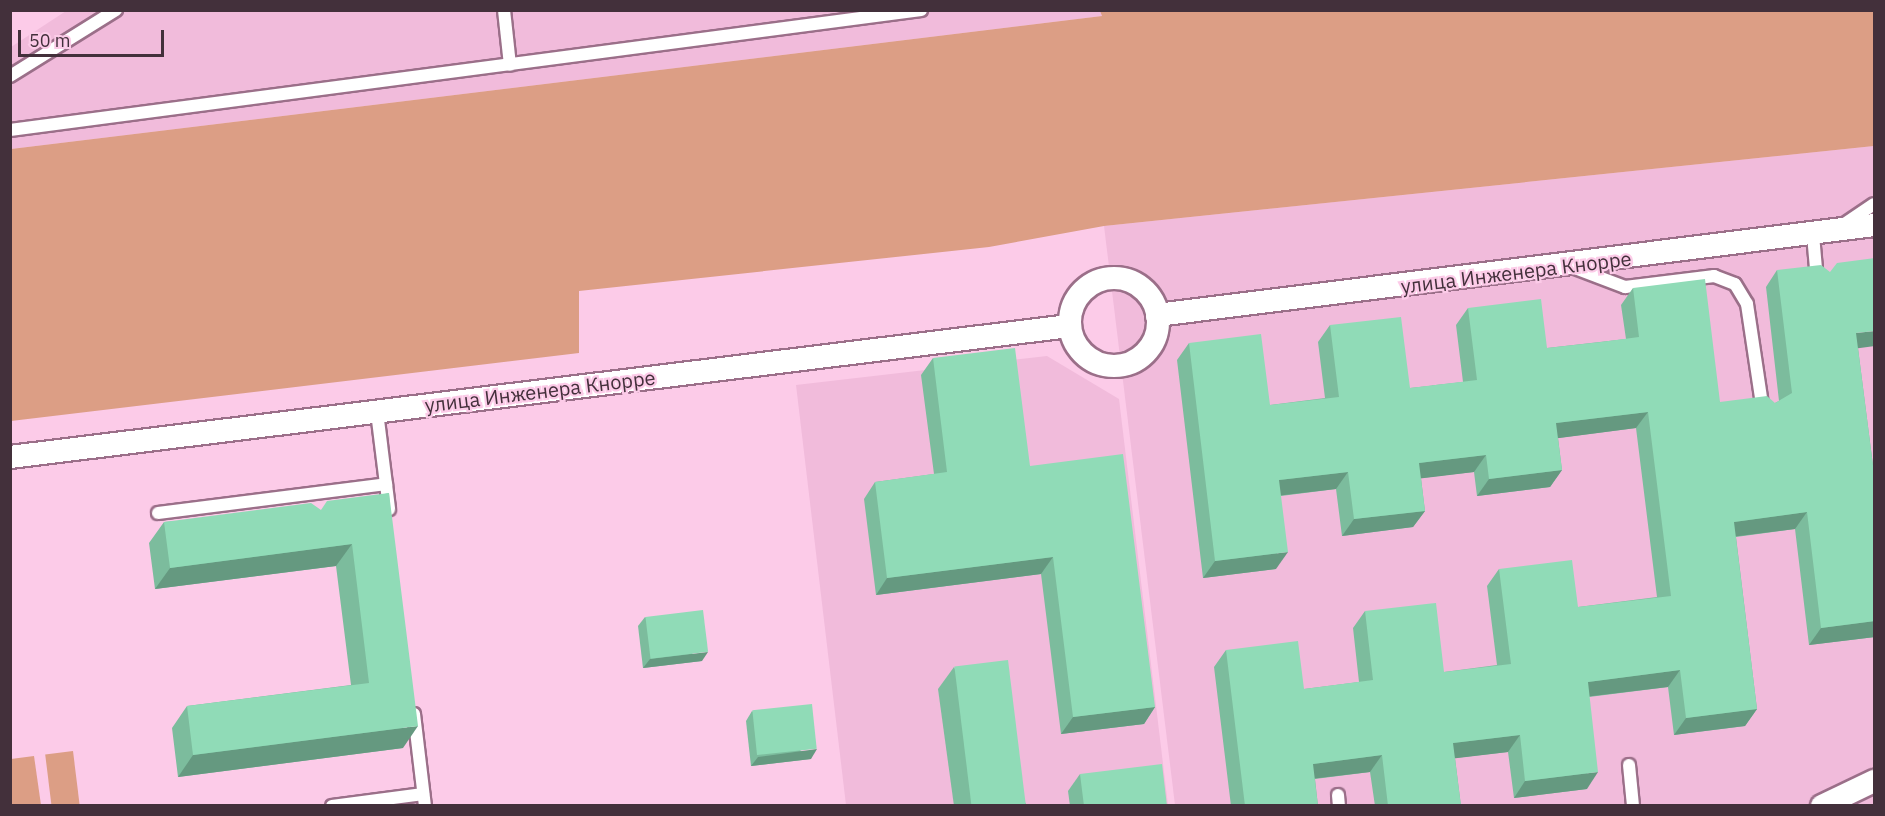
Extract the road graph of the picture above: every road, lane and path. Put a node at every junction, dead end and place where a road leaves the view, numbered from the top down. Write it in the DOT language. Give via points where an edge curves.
graph roads {
  1 [pos="116,10"];
  2 [pos="504,10"];
  3 [pos="921,10"];
  4 [pos="510,65"];
  5 [pos="10,76"];
  6 [pos="10,130"];
  7 [pos="1875,204"];
  8 [pos="1875,225"];
  9 [pos="1823,233"];
  10 [pos="1568,265"];
  11 [pos="1817,281"];
  12 [pos="1157,315"];
  13 [pos="1070,326"];
  14 [pos="377,412"];
  15 [pos="1763,412"];
  16 [pos="10,457"];
  17 [pos="386,484"];
  18 [pos="301,495"];
  19 [pos="158,513"];
  20 [pos="303,514"];
  21 [pos="391,530"];
  22 [pos="412,702"];
  23 [pos="1629,765"];
  24 [pos="1875,781"];
  25 [pos="424,800"];
  26 [pos="346,805"];
  27 [pos="332,806"];
  28 [pos="1633,806"];
  29 [pos="1822,806"];
  1 -- 5 [label="lane"];
  2 -- 4 [label="lane"];
  3 -- 4 [label="lane"];
  4 -- 6 [label="lane"];
  7 -- 9 [label="lane"];
  8 -- 9 [label="street, улица Инженера Кнорре"];
  9 -- 10 [label="street, улица Инженера Кнорре"];
  9 -- 11 [label="lane"];
  10 -- 12 [label="street, улица Инженера Кнорре"];
  10 -- 15 [label="lane" via="1625,287 1714,276 1735,284 1748,304"];
  12 -- 13 [label="street" via="1139,287 1107,278 1082,291"];
  12 -- 13 [label="street" via="1152,345 1128,364 1113,366 1085,356"];
  13 -- 14 [label="street, улица Инженера Кнорре"];
  14 -- 16 [label="street, улица Инженера Кнорре"];
  14 -- 17 [label="lane"];
  17 -- 18 [label="lane"];
  17 -- 21 [label="lane"];
  18 -- 19 [label="lane"];
  18 -- 20 [label="lane"];
  22 -- 25 [label="lane"];
  23 -- 28 [label="lane"];
  24 -- 29 [label="street"];
  25 -- 26 [label="lane"];
  26 -- 27 [label="lane"];
}
